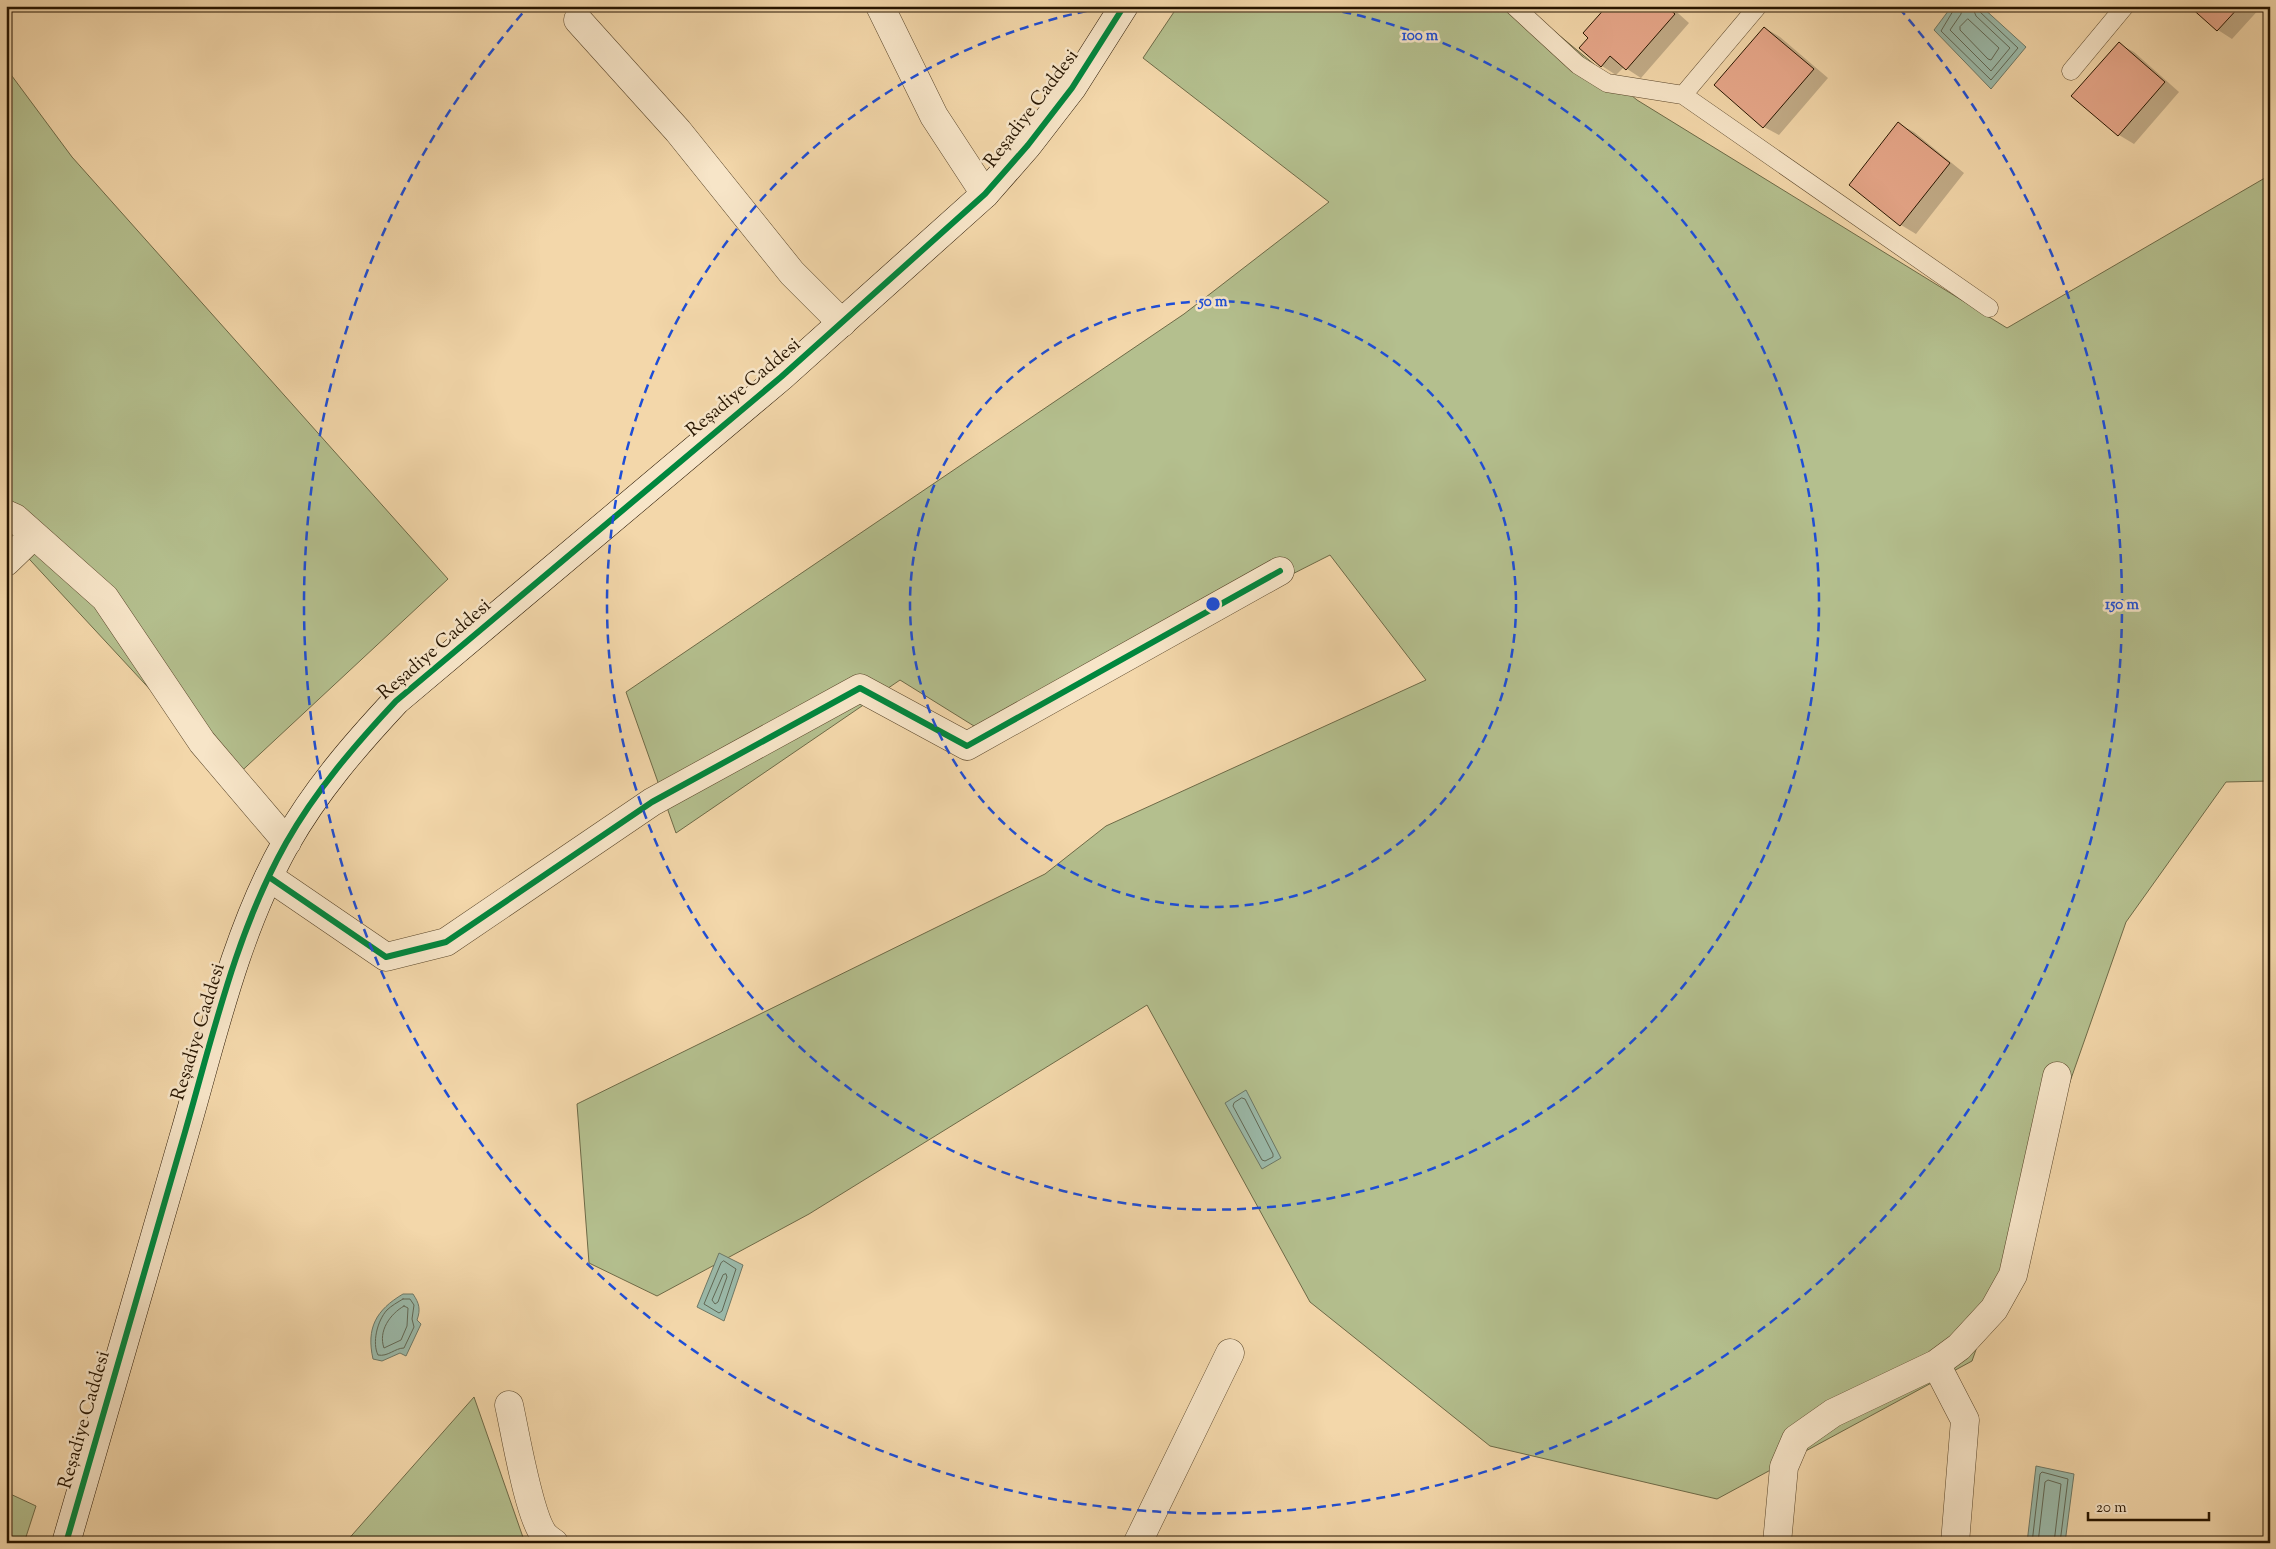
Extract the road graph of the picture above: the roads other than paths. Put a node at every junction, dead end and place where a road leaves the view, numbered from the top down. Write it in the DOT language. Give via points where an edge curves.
graph roads {
  1 [pos="880,6"];
  2 [pos="1124,6"];
  3 [pos="1514,6"];
  4 [pos="1758,6"];
  5 [pos="2125,6"];
  6 [pos="578,20"];
  7 [pos="2071,71"];
  8 [pos="1683,96"];
  9 [pos="985,194"];
  10 [pos="1989,308"];
  11 [pos="842,323"];
  12 [pos="6,514"];
  13 [pos="34,535"];
  14 [pos="6,562"];
  15 [pos="1280,571"];
  16 [pos="286,842"];
  17 [pos="269,877"];
  18 [pos="2057,1076"];
  19 [pos="1230,1353"];
  20 [pos="1936,1364"];
  21 [pos="509,1405"];
  22 [pos="66,1543"];
  23 [pos="554,1543"];
  24 [pos="1138,1543"];
  25 [pos="1777,1543"];
  26 [pos="1955,1543"];
  1 -- 9 [label="street" via="934,116"];
  2 -- 9 [label="street, Reşadiye Caddesi" via="1072,88"];
  3 -- 8 [label="lane" via="1578,65 1607,83"];
  4 -- 8 [label="lane"];
  5 -- 7 [label="lane"];
  6 -- 11 [label="street" via="678,131 792,273"];
  8 -- 10 [label="lane"];
  9 -- 11 [label="street, Reşadiye Caddesi"];
  11 -- 16 [label="street, Reşadiye Caddesi" via="396,701 318,792"];
  12 -- 13 [label="street"];
  13 -- 14 [label="street"];
  13 -- 16 [label="street" via="105,598 202,742"];
  15 -- 17 [label="street" via="967,746 860,688 652,802 446,942 386,957"];
  16 -- 17 [label="street, Reşadiye Caddesi"];
  17 -- 22 [label="street, Reşadiye Caddesi" via="228,982"];
  18 -- 20 [label="street" via="2013,1275 1994,1309 1959,1347"];
  19 -- 24 [label="street"];
  20 -- 25 [label="street" via="1833,1413 1796,1439 1784,1467"];
  20 -- 26 [label="street" via="1965,1420"];
  21 -- 23 [label="street" via="538,1522 544,1535"];
}
